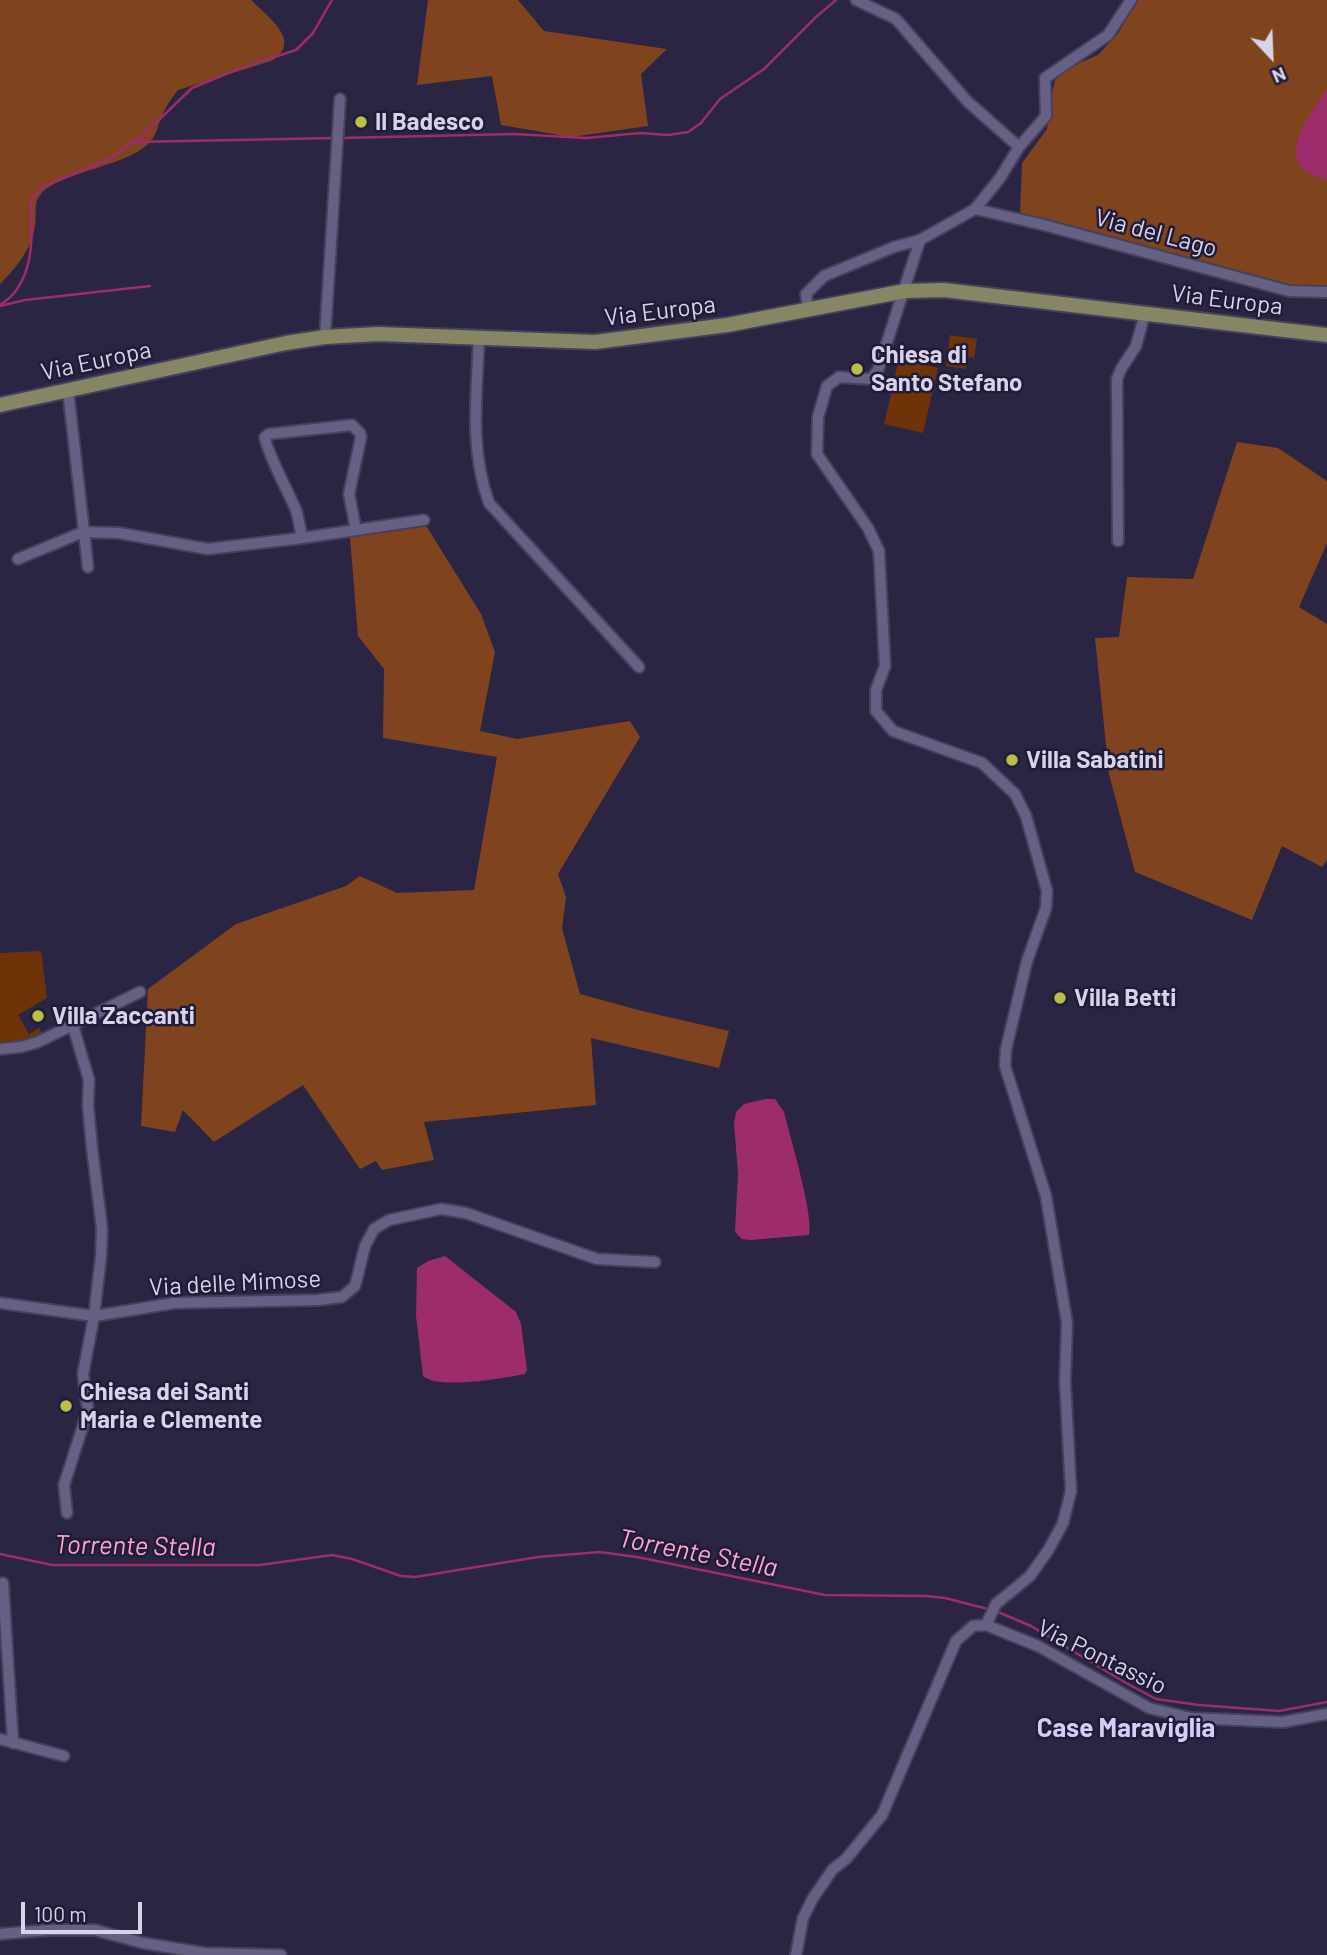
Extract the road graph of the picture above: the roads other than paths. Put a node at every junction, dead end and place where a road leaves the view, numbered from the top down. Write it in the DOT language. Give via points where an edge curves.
graph roads {
  1 [pos="856,0"];
  2 [pos="1131,0"];
  3 [pos="340,99"];
  4 [pos="1019,147"];
  5 [pos="975,209"];
  6 [pos="920,240"];
  7 [pos="905,292"];
  8 [pos="1327,292"];
  9 [pos="808,311"];
  10 [pos="1144,313"];
  11 [pos="1327,335"];
  12 [pos="325,337"];
  13 [pos="479,337"];
  14 [pos="68,390"];
  15 [pos="0,405"];
  16 [pos="424,520"];
  17 [pos="356,530"];
  18 [pos="83,532"];
  19 [pos="302,538"];
  20 [pos="1118,541"];
  21 [pos="18,559"];
  22 [pos="88,567"];
  23 [pos="639,667"];
  24 [pos="140,992"];
  25 [pos="73,1026"];
  26 [pos="0,1049"];
  27 [pos="655,1262"];
  28 [pos="0,1303"];
  29 [pos="94,1316"];
  30 [pos="67,1513"];
  31 [pos="3,1583"];
  32 [pos="988,1622"];
  33 [pos="1327,1714"];
  34 [pos="0,1739"];
  35 [pos="13,1743"];
  36 [pos="64,1756"];
  37 [pos="0,1934"];
  38 [pos="281,1955"];
  39 [pos="796,1955"];
  1 -- 4 [label="street" via="896,19 967,101"];
  2 -- 4 [label="street" via="1108,35 1045,78 1045,116"];
  3 -- 12 [label="street"];
  4 -- 5 [label="street"];
  5 -- 6 [label="street"];
  5 -- 8 [label="street, Via del Lago" via="1289,290"];
  6 -- 7 [label="street"];
  6 -- 9 [label="street" via="824,275 806,294"];
  7 -- 9 [label="main road, Via Europa"];
  7 -- 10 [label="main road, Via Europa" via="943,290"];
  7 -- 32 [label="street" via="878,370 871,379 847,376 833,380 824,392 818,417 817,454 868,527 879,551 885,666 876,690 876,711 892,731 982,763 1015,794 1026,816 1048,899 1027,961 1005,1066 1046,1196 1067,1323 1071,1491 1063,1523 1039,1564 996,1604"];
  9 -- 13 [label="main road, Via Europa" via="595,342"];
  10 -- 11 [label="main road, Via Europa"];
  10 -- 20 [label="street" via="1136,346 1117,379"];
  12 -- 13 [label="main road, Via Europa"];
  12 -- 14 [label="main road, Via Europa"];
  13 -- 23 [label="street" via="475,448 489,503"];
  14 -- 15 [label="main road, Via Europa"];
  14 -- 18 [label="street"];
  16 -- 17 [label="street"];
  17 -- 19 [label="street"];
  17 -- 19 [label="street" via="349,494 360,433 345,425 269,434 265,444 298,514"];
  18 -- 19 [label="street" via="119,533 208,549"];
  18 -- 21 [label="street"];
  18 -- 22 [label="street"];
  24 -- 25 [label="street"];
  25 -- 26 [label="street" via="28,1046"];
  25 -- 29 [label="street" via="89,1080 102,1229"];
  27 -- 29 [label="street, Via delle Mimose" via="597,1259 466,1213 441,1209 389,1220 374,1229 355,1286 342,1297 175,1303"];
  28 -- 29 [label="street"];
  29 -- 30 [label="street" via="83,1374 88,1410 64,1485"];
  31 -- 35 [label="street"];
  32 -- 33 [label="street, Via Pontassio" via="1155,1710 1244,1722 1291,1721"];
  32 -- 39 [label="street" via="973,1626 956,1641 881,1815 813,1898 803,1918"];
  34 -- 35 [label="street"];
  35 -- 36 [label="street"];
  37 -- 38 [label="street" via="95,1930 204,1953"];
}
